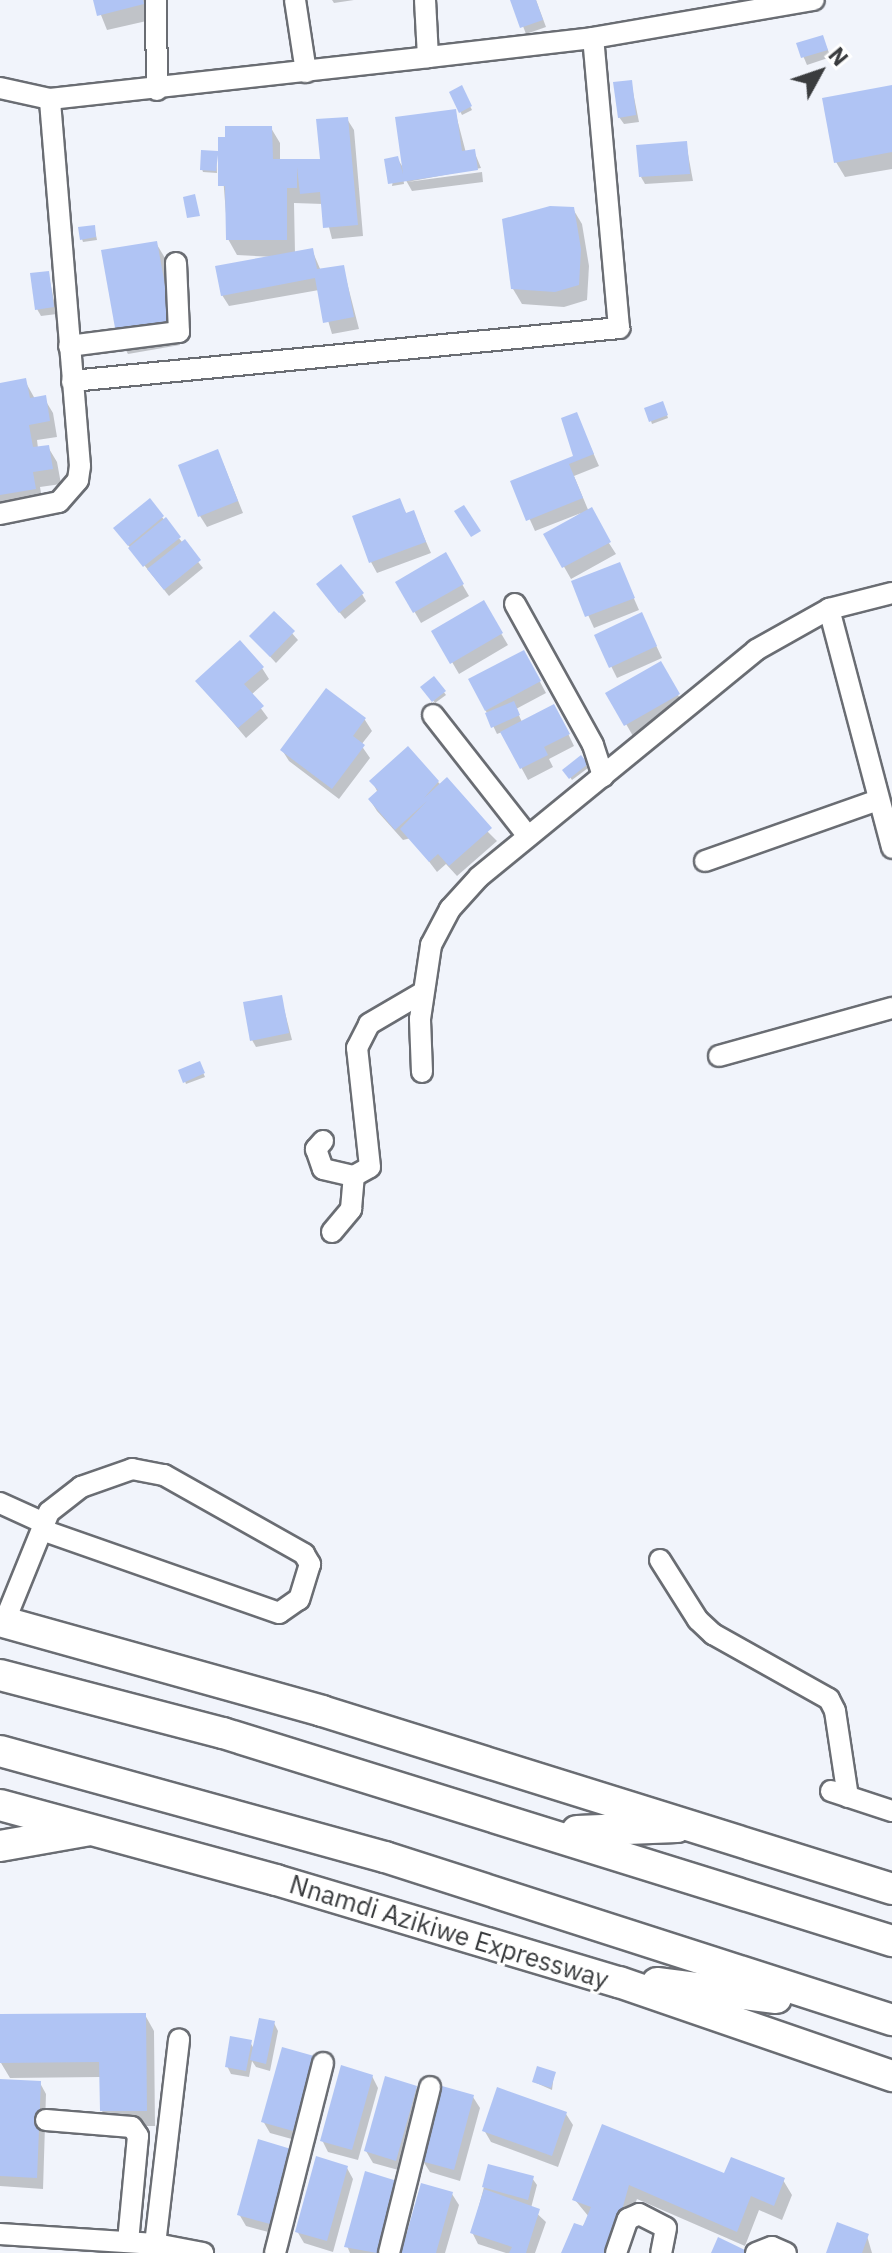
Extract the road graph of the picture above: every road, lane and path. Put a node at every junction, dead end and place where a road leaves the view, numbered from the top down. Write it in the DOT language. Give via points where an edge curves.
graph roads {
  1 [pos="156,0"];
  2 [pos="295,0"];
  3 [pos="425,0"];
  4 [pos="814,0"];
  5 [pos="593,38"];
  6 [pos="428,57"];
  7 [pos="306,72"];
  8 [pos="0,88"];
  9 [pos="157,90"];
  10 [pos="50,99"];
  11 [pos="176,263"];
  12 [pos="69,346"];
  13 [pos="72,381"];
  14 [pos="0,514"];
  15 [pos="892,593"];
  16 [pos="515,604"];
  17 [pos="829,609"];
  18 [pos="433,715"];
  19 [pos="603,776"];
  20 [pos="878,800"];
  21 [pos="528,836"];
  22 [pos="892,848"];
  23 [pos="705,861"];
  24 [pos="422,993"];
  25 [pos="892,1008"];
  26 [pos="719,1056"];
  27 [pos="422,1072"];
  28 [pos="323,1141"];
  29 [pos="354,1176"];
  30 [pos="332,1232"];
  31 [pos="0,1503"];
  32 [pos="43,1526"];
  33 [pos="660,1560"];
  34 [pos="10,1618"];
  35 [pos="0,1675"];
  36 [pos="0,1751"];
  37 [pos="0,1805"];
  38 [pos="892,1811"];
  39 [pos="699,1826"];
  40 [pos="94,1830"];
  41 [pos="556,1832"];
  42 [pos="0,1846"];
  43 [pos="892,1889"];
  44 [pos="892,1941"];
  45 [pos="619,1982"];
  46 [pos="836,2000"];
  47 [pos="892,2020"];
  48 [pos="179,2039"];
  49 [pos="323,2063"];
  50 [pos="892,2076"];
  51 [pos="430,2087"];
  52 [pos="46,2120"];
  53 [pos="0,2234"];
  54 [pos="128,2242"];
  55 [pos="155,2248"];
  56 [pos="203,2253"];
  57 [pos="275,2253"];
  58 [pos="389,2253"];
  59 [pos="616,2253"];
  60 [pos="661,2253"];
  61 [pos="756,2253"];
  62 [pos="786,2253"];
  1 -- 9 [label="street"];
  2 -- 7 [label="street"];
  3 -- 6 [label="street"];
  4 -- 5 [label="street"];
  5 -- 6 [label="street"];
  5 -- 13 [label="street" via="619,328"];
  6 -- 7 [label="street"];
  7 -- 9 [label="street"];
  8 -- 10 [label="street"];
  9 -- 10 [label="street"];
  10 -- 12 [label="street"];
  11 -- 12 [label="street" via="179,332"];
  12 -- 13 [label="street"];
  13 -- 14 [label="street" via="78,480 59,502"];
  15 -- 17 [label="street"];
  16 -- 19 [label="street" via="593,745"];
  17 -- 19 [label="street" via="756,650"];
  17 -- 20 [label="street"];
  18 -- 21 [label="street"];
  19 -- 21 [label="street"];
  20 -- 22 [label="street"];
  20 -- 23 [label="street"];
  21 -- 24 [label="street" via="450,909 431,945"];
  24 -- 27 [label="street"];
  24 -- 29 [label="street" via="382,1014 363,1032 358,1066 372,1154 370,1167"];
  25 -- 26 [label="street"];
  28 -- 29 [label="street" via="316,1149 323,1169"];
  29 -- 30 [label="street" via="351,1209"];
  31 -- 32 [label="street"];
  32 -- 32 [label="street" via="279,1613 299,1599 310,1564 304,1554 149,1470 132,1469 81,1487 65,1496"];
  32 -- 34 [label="street"];
  33 -- 38 [label="street" via="698,1620 713,1634 829,1699 835,1711 840,1794"];
  34 -- 39 [label="highway"];
  35 -- 41 [label="highway" via="223,1733"];
  36 -- 46 [label="highway, Nnamdi Azikiwe Expressway" via="385,1857"];
  37 -- 40 [label="highway, Nnamdi Azikiwe Expressway"];
  39 -- 41 [label="highway"];
  39 -- 43 [label="highway"];
  40 -- 42 [label="highway"];
  40 -- 45 [label="highway, Nnamdi Azikiwe Expressway"];
  41 -- 44 [label="highway"];
  45 -- 46 [label="highway" via="667,1983 815,2003"];
  45 -- 50 [label="highway, Nnamdi Azikiwe Expressway"];
  46 -- 47 [label="highway, Nnamdi Azikiwe Expressway"];
  48 -- 55 [label="street"];
  49 -- 57 [label="street"];
  51 -- 58 [label="street"];
  52 -- 54 [label="street" via="132,2127 138,2136"];
  53 -- 54 [label="street"];
  54 -- 55 [label="street"];
  55 -- 56 [label="street"];
  59 -- 60 [label="street" via="628,2219 639,2214 666,2228"];
  61 -- 62 [label="street" via="772,2247"];
}
